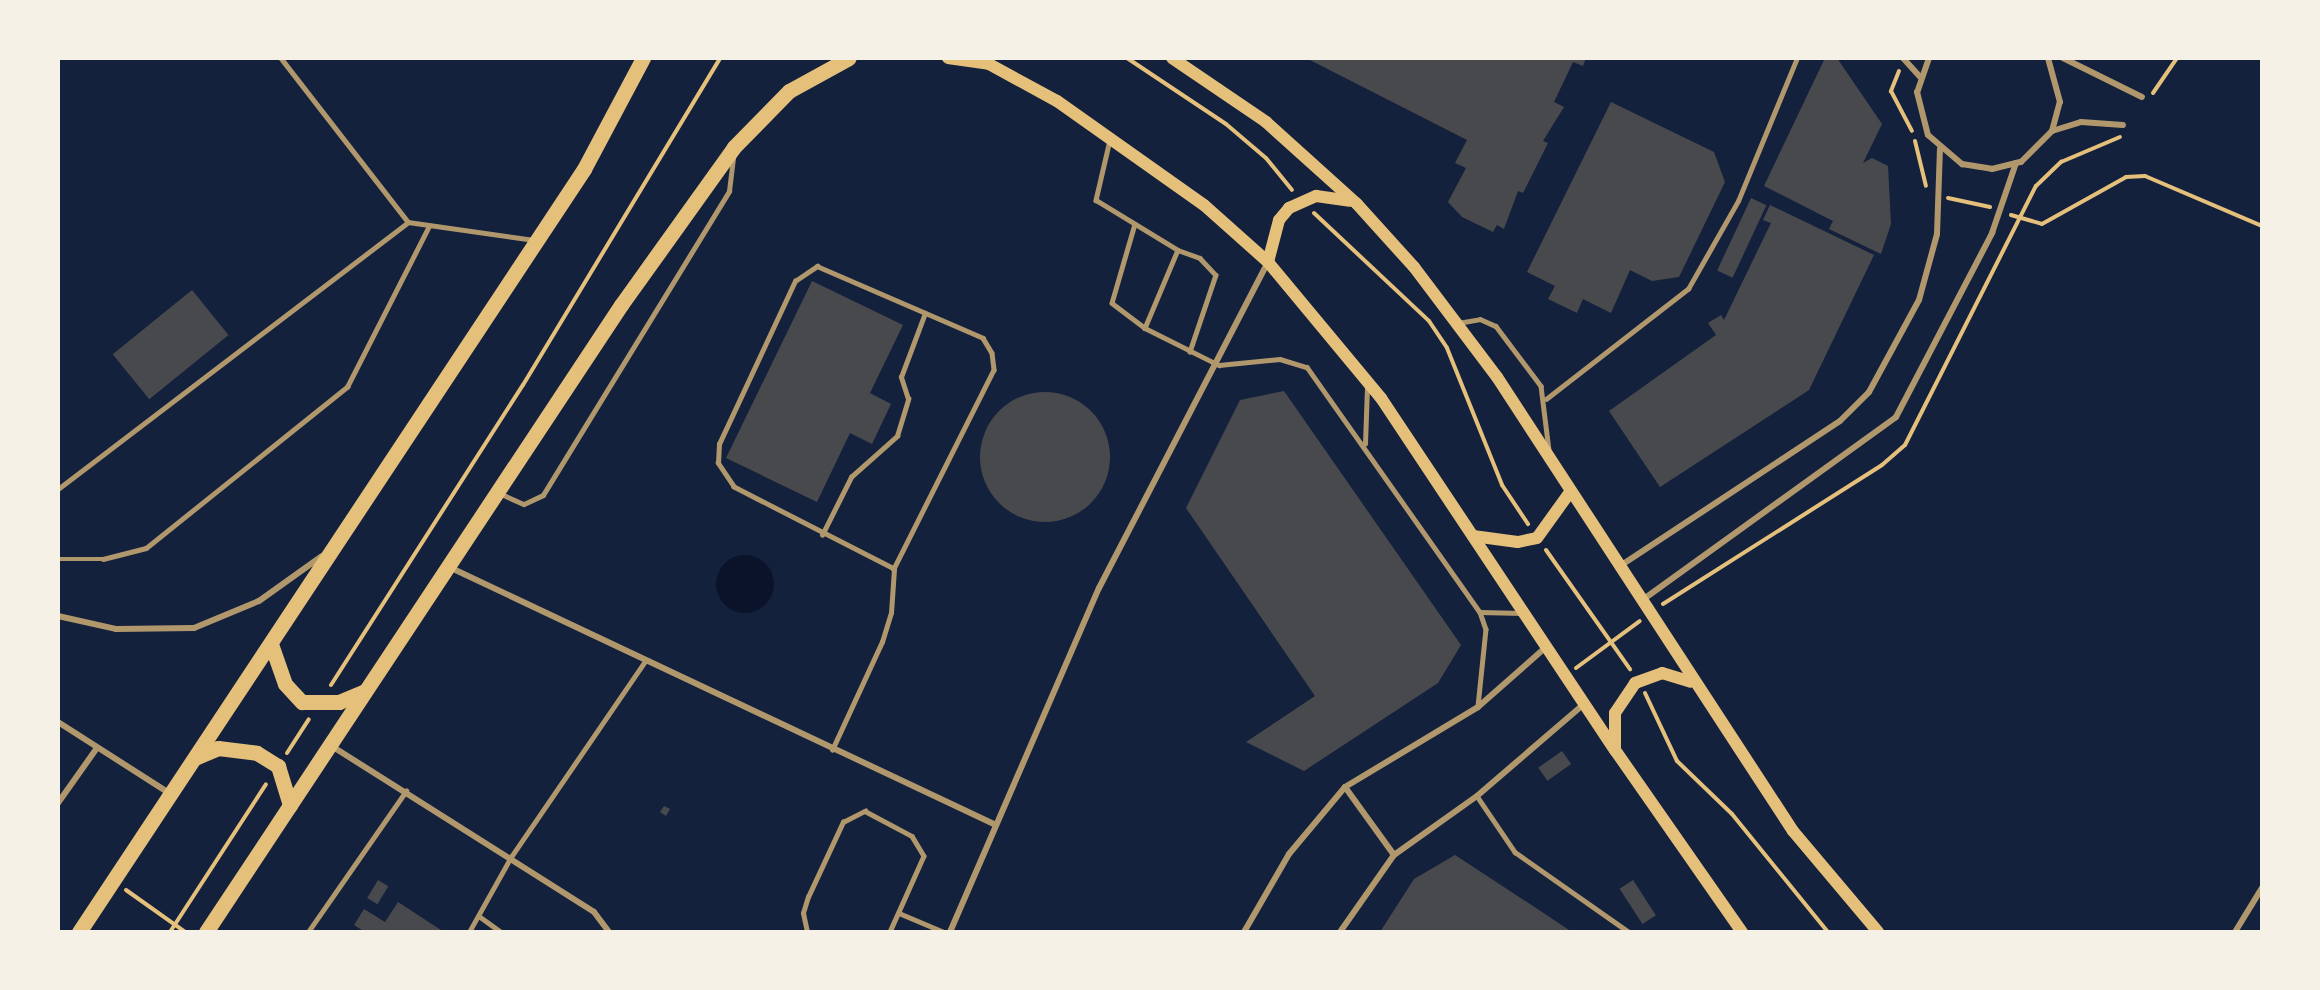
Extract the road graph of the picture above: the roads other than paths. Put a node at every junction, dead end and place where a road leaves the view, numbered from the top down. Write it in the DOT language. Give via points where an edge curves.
graph roads {
  1 [pos="281,58"];
  2 [pos="643,58"];
  3 [pos="849,58"];
  4 [pos="948,58"];
  5 [pos="1172,58"];
  6 [pos="1797,58"];
  7 [pos="1929,58"];
  8 [pos="2048,58"];
  9 [pos="2063,58"];
  10 [pos="2071,60"];
  11 [pos="1905,61"];
  12 [pos="1920,78"];
  13 [pos="2142,96"];
  14 [pos="2126,126"];
  15 [pos="2052,131"];
  16 [pos="1110,140"];
  17 [pos="734,147"];
  18 [pos="1940,149"];
  19 [pos="2016,163"];
  20 [pos="1357,204"];
  21 [pos="408,222"];
  22 [pos="1135,224"];
  23 [pos="429,226"];
  24 [pos="536,241"];
  25 [pos="1178,250"];
  26 [pos="1268,262"];
  27 [pos="925,313"];
  28 [pos="1456,323"];
  29 [pos="1145,328"];
  30 [pos="1190,352"];
  31 [pos="1219,365"];
  32 [pos="1367,380"];
  33 [pos="1546,399"];
  34 [pos="1365,444"];
  35 [pos="1549,458"];
  36 [pos="58,489"];
  37 [pos="497,492"];
  38 [pos="1570,492"];
  39 [pos="822,535"];
  40 [pos="1473,536"];
  41 [pos="339,543"];
  42 [pos="58,559"];
  43 [pos="447,567"];
  44 [pos="1618,567"];
  45 [pos="894,569"];
  46 [pos="1641,602"];
  47 [pos="1480,612"];
  48 [pos="1525,613"];
  49 [pos="58,616"];
  50 [pos="271,644"];
  51 [pos="1546,647"];
  52 [pos="645,661"];
  53 [pos="1691,682"];
  54 [pos="365,691"];
  55 [pos="1585,704"];
  56 [pos="1479,707"];
  57 [pos="58,722"];
  58 [pos="330,745"];
  59 [pos="97,747"];
  60 [pos="832,750"];
  61 [pos="1615,750"];
  62 [pos="196,758"];
  63 [pos="1345,787"];
  64 [pos="406,791"];
  65 [pos="171,794"];
  66 [pos="1476,796"];
  67 [pos="58,804"];
  68 [pos="290,805"];
  69 [pos="994,824"];
  70 [pos="1394,855"];
  71 [pos="511,857"];
  72 [pos="2262,888"];
  73 [pos="899,913"];
  74 [pos="478,916"];
  75 [pos="1246,931"];
  76 [pos="80,932"];
  77 [pos="206,932"];
  78 [pos="308,932"];
  79 [pos="469,932"];
  80 [pos="501,932"];
  81 [pos="609,932"];
  82 [pos="807,932"];
  83 [pos="890,932"];
  84 [pos="944,932"];
  85 [pos="950,932"];
  86 [pos="1340,932"];
  87 [pos="1629,932"];
  88 [pos="1742,932"];
  89 [pos="1878,932"];
  90 [pos="2235,932"];
  1 -- 21 [label="lane"];
  2 -- 24 [label="main road" via="584,169"];
  3 -- 17 [label="main road" via="789,91"];
  4 -- 16 [label="main road" via="988,64 1057,101"];
  5 -- 20 [label="main road" via="1266,122"];
  6 -- 33 [label="lane" via="1738,201 1688,289"];
  7 -- 12 [label="street"];
  8 -- 15 [label="street" via="2060,102"];
  9 -- 10 [label="street"];
  10 -- 13 [label="street"];
  11 -- 12 [label="street"];
  12 -- 18 [label="street" via="1922,122"];
  14 -- 15 [label="street" via="2081,122"];
  15 -- 19 [label="street" via="2033,154"];
  16 -- 22 [label="lane" via="1094,195"];
  16 -- 26 [label="main road" via="1204,205"];
  17 -- 37 [label="main road"];
  17 -- 37 [label="lane" via="729,192 543,495 524,504"];
  18 -- 19 [label="street" via="1977,168"];
  18 -- 44 [label="street" via="1937,234 1919,300 1869,392 1840,421"];
  19 -- 46 [label="street" via="2000,212 1896,417"];
  20 -- 26 [label="main road" via="1333,195 1301,201 1279,220"];
  20 -- 28 [label="main road"];
  21 -- 23 [label="lane"];
  21 -- 36 [label="lane"];
  22 -- 25 [label="lane"];
  22 -- 29 [label="lane" via="1112,303"];
  23 -- 24 [label="lane"];
  23 -- 42 [label="lane" via="347,387 146,548 103,559"];
  24 -- 41 [label="main road"];
  25 -- 29 [label="lane"];
  25 -- 30 [label="lane" via="1200,258 1215,275"];
  26 -- 31 [label="street"];
  26 -- 32 [label="main road"];
  27 -- 39 [label="lane" via="901,377 908,399 897,436 851,477"];
  27 -- 39 [label="lane" via="838,272 817,266 804,271 719,444 718,463 734,488"];
  27 -- 45 [label="lane" via="983,339 994,370"];
  28 -- 33 [label="lane" via="1480,319 1496,326"];
  28 -- 35 [label="main road"];
  29 -- 30 [label="lane"];
  30 -- 31 [label="lane"];
  31 -- 34 [label="lane" via="1280,359 1307,367"];
  31 -- 69 [label="street" via="1100,588"];
  32 -- 34 [label="lane"];
  32 -- 40 [label="main road"];
  33 -- 35 [label="lane"];
  34 -- 47 [label="lane"];
  35 -- 38 [label="main road"];
  37 -- 43 [label="main road"];
  38 -- 40 [label="main road" via="1537,538 1518,542"];
  38 -- 44 [label="main road"];
  39 -- 45 [label="lane"];
  40 -- 48 [label="main road"];
  41 -- 49 [label="street" via="259,601 194,628 116,629"];
  41 -- 50 [label="main road"];
  43 -- 52 [label="street"];
  43 -- 54 [label="main road"];
  44 -- 46 [label="main road"];
  45 -- 60 [label="lane" via="891,613 882,642"];
  46 -- 53 [label="main road"];
  47 -- 48 [label="lane"];
  47 -- 56 [label="lane" via="1486,629"];
  48 -- 51 [label="main road"];
  50 -- 54 [label="main road" via="285,684 302,702 318,706"];
  50 -- 62 [label="main road"];
  51 -- 55 [label="main road"];
  51 -- 56 [label="street"];
  52 -- 60 [label="street"];
  52 -- 71 [label="lane"];
  53 -- 61 [label="main road" via="1662,673 1639,681 1615,713"];
  53 -- 89 [label="main road" via="1793,831"];
  54 -- 58 [label="main road"];
  55 -- 61 [label="main road"];
  55 -- 66 [label="street"];
  56 -- 63 [label="street"];
  57 -- 59 [label="street"];
  58 -- 64 [label="street"];
  58 -- 68 [label="main road"];
  59 -- 65 [label="street"];
  59 -- 67 [label="street"];
  60 -- 69 [label="street"];
  61 -- 88 [label="main road"];
  62 -- 65 [label="main road"];
  62 -- 68 [label="main road" via="236,747 278,766"];
  63 -- 70 [label="street"];
  63 -- 75 [label="street" via="1289,854"];
  64 -- 71 [label="street"];
  64 -- 78 [label="lane"];
  65 -- 76 [label="main road"];
  66 -- 70 [label="street"];
  66 -- 87 [label="lane" via="1515,852"];
  68 -- 77 [label="main road"];
  69 -- 85 [label="street"];
  70 -- 86 [label="street"];
  71 -- 74 [label="lane"];
  71 -- 81 [label="street" via="594,912"];
  72 -- 90 [label="street"];
  73 -- 82 [label="lane" via="924,856 921,844 865,811 856,812 843,822 808,897 803,913"];
  73 -- 83 [label="lane"];
  73 -- 84 [label="lane"];
  74 -- 79 [label="lane"];
  74 -- 80 [label="lane"];
}
